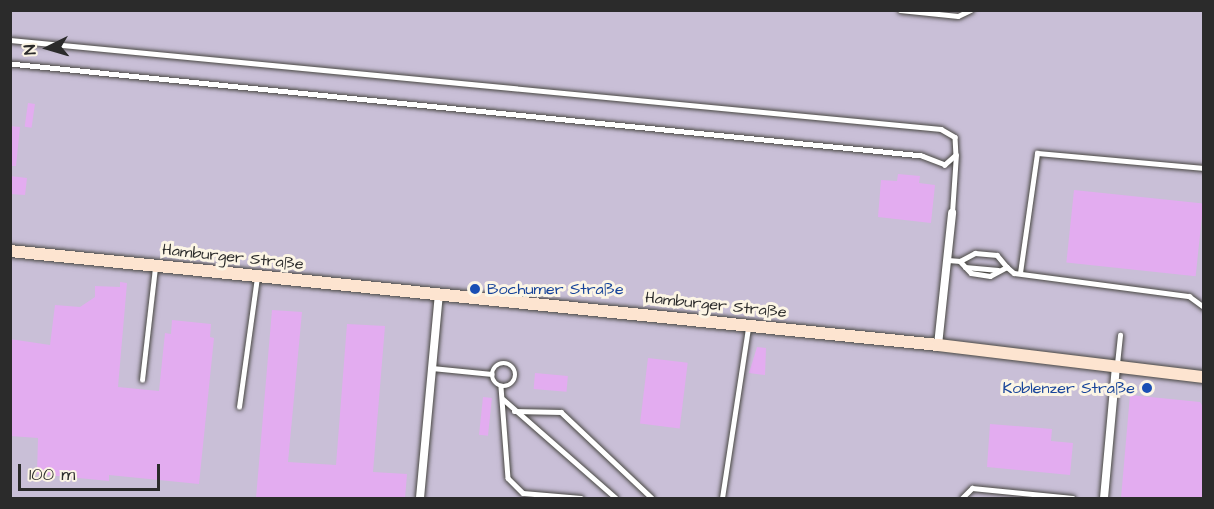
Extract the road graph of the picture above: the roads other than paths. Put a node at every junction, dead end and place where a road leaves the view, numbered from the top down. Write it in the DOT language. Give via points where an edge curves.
graph roads {
  1 [pos="900,10"];
  2 [pos="971,10"];
  3 [pos="10,40"];
  4 [pos="10,64"];
  5 [pos="956,155"];
  6 [pos="1203,168"];
  7 [pos="952,213"];
  8 [pos="10,251"];
  9 [pos="948,260"];
  10 [pos="960,261"];
  11 [pos="155,266"];
  12 [pos="1007,267"];
  13 [pos="1020,273"];
  14 [pos="257,276"];
  15 [pos="439,294"];
  16 [pos="1203,307"];
  17 [pos="749,325"];
  18 [pos="1120,335"];
  19 [pos="938,345"];
  20 [pos="1116,367"];
  21 [pos="432,368"];
  22 [pos="492,374"];
  23 [pos="1203,377"];
  24 [pos="142,380"];
  25 [pos="501,387"];
  26 [pos="503,399"];
  27 [pos="239,407"];
  28 [pos="514,411"];
  29 [pos="420,498"];
  30 [pos="581,498"];
  31 [pos="616,498"];
  32 [pos="652,498"];
  33 [pos="722,498"];
  34 [pos="962,498"];
  35 [pos="1072,498"];
  36 [pos="1104,498"];
  1 -- 2 [label="lane" via="958,16"];
  3 -- 5 [label="lane" via="941,129 955,137"];
  4 -- 5 [label="lane" via="922,156 945,165"];
  5 -- 7 [label="lane"];
  6 -- 13 [label="lane" via="1036,153"];
  7 -- 9 [label="street"];
  8 -- 11 [label="street, Hamburger Straße"];
  9 -- 10 [label="lane"];
  9 -- 19 [label="street"];
  10 -- 12 [label="lane" via="971,273 990,276"];
  10 -- 12 [label="lane" via="975,252 997,255"];
  11 -- 14 [label="street, Hamburger Straße"];
  11 -- 24 [label="lane"];
  12 -- 13 [label="lane"];
  13 -- 16 [label="lane" via="1189,296"];
  14 -- 15 [label="street, Hamburger Straße"];
  14 -- 27 [label="lane"];
  15 -- 17 [label="street, Hamburger Straße"];
  15 -- 21 [label="street"];
  17 -- 19 [label="street, Hamburger Straße"];
  17 -- 33 [label="lane"];
  18 -- 20 [label="lane"];
  19 -- 20 [label="street, Hamburger Straße"];
  20 -- 23 [label="street, Hamburger Straße"];
  20 -- 36 [label="street"];
  21 -- 22 [label="lane"];
  21 -- 29 [label="street"];
  22 -- 25 [label="lane"];
  22 -- 25 [label="lane" via="504,363 514,368 513,384"];
  25 -- 26 [label="lane"];
  26 -- 28 [label="lane"];
  26 -- 30 [label="lane" via="508,478 523,494"];
  28 -- 31 [label="lane"];
  28 -- 32 [label="lane" via="561,412"];
  34 -- 35 [label="lane" via="972,488"];
}
